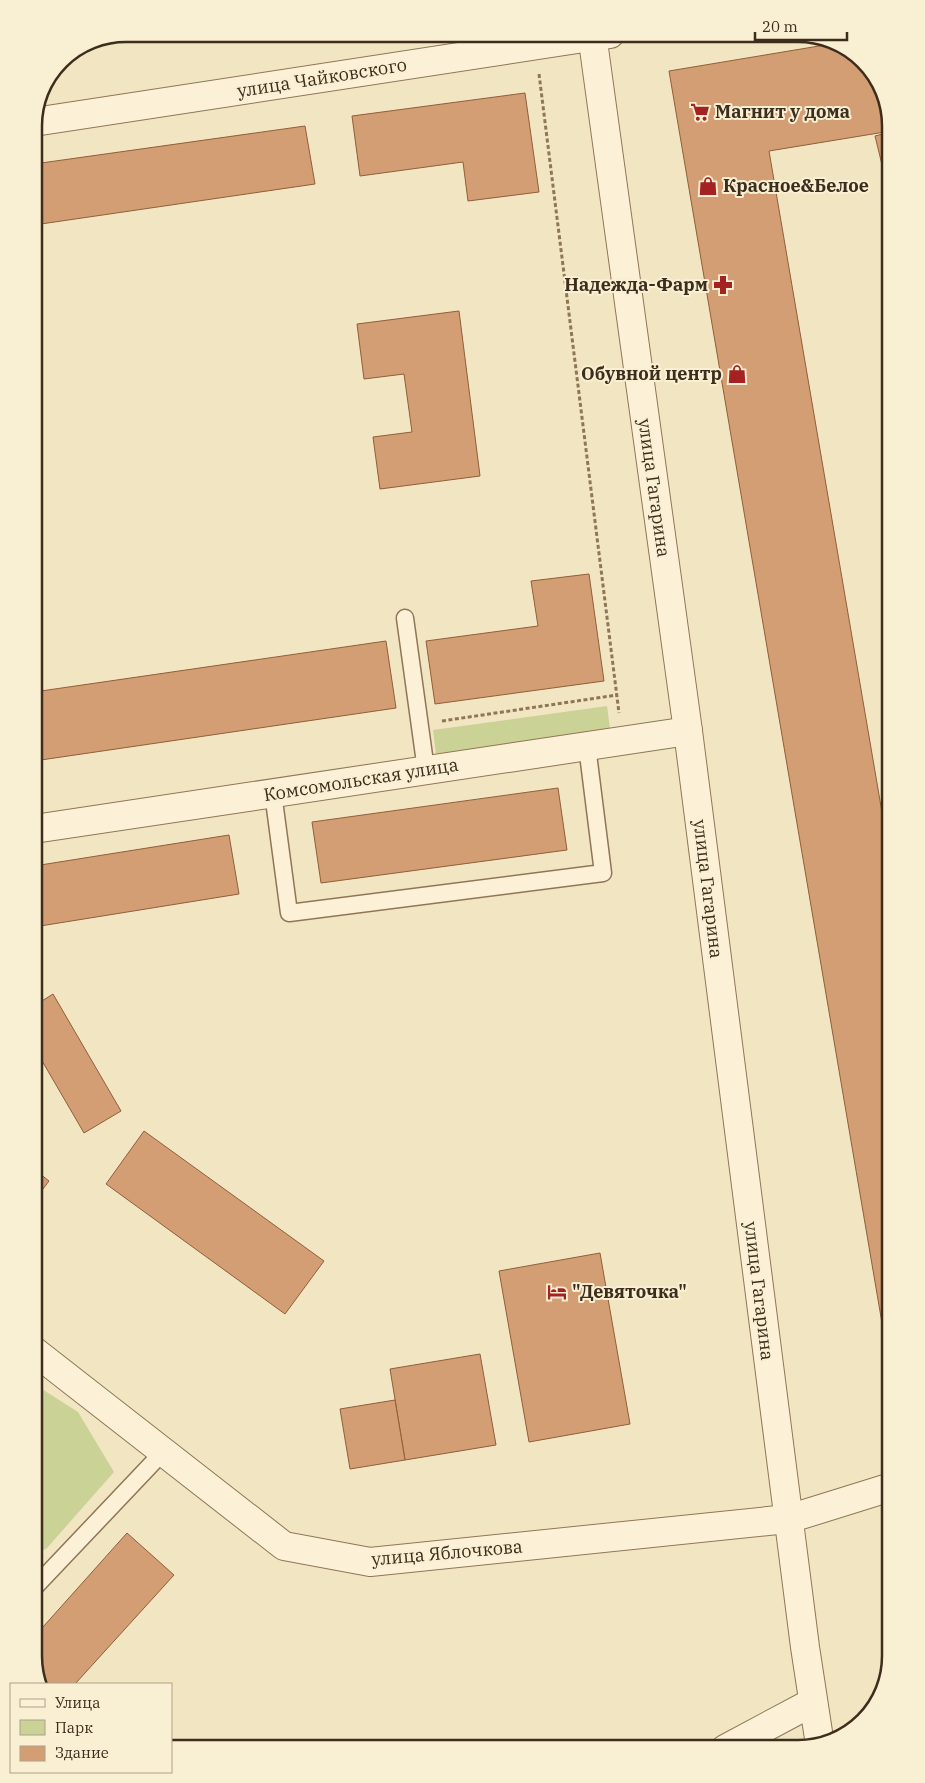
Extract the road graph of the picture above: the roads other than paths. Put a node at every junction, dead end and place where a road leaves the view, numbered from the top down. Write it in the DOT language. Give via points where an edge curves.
graph roads {
  1 [pos="550,43"];
  2 [pos="599,43"];
  3 [pos="43,121"];
  4 [pos="404,618"];
  5 [pos="688,731"];
  6 [pos="587,746"];
  7 [pos="426,770"];
  8 [pos="273,793"];
  9 [pos="43,828"];
  10 [pos="42,1357"];
  11 [pos="163,1452"];
  12 [pos="882,1490"];
  13 [pos="788,1519"];
  14 [pos="42,1580"];
  15 [pos="813,1702"];
  16 [pos="819,1738"];
  17 [pos="743,1740"];
  1 -- 3 [label="street, улица Чайковского"];
  2 -- 5 [label="street, улица Гагарина"];
  4 -- 7 [label="lane"];
  5 -- 6 [label="street, Комсомольская улица"];
  5 -- 13 [label="street, улица Гагарина"];
  6 -- 7 [label="street, Комсомольская улица"];
  6 -- 8 [label="lane" via="603,873 289,913"];
  7 -- 8 [label="street, Комсомольская улица"];
  8 -- 9 [label="street, Комсомольская улица"];
  10 -- 11 [label="street, улица Яблочкова"];
  11 -- 13 [label="street, улица Яблочкова" via="284,1546 370,1562"];
  11 -- 14 [label="lane"];
  12 -- 13 [label="street, улица Яблочкова"];
  13 -- 15 [label="street, улица Гагарина"];
  15 -- 16 [label="street, улица Гагарина"];
  15 -- 17 [label="street"];
}
